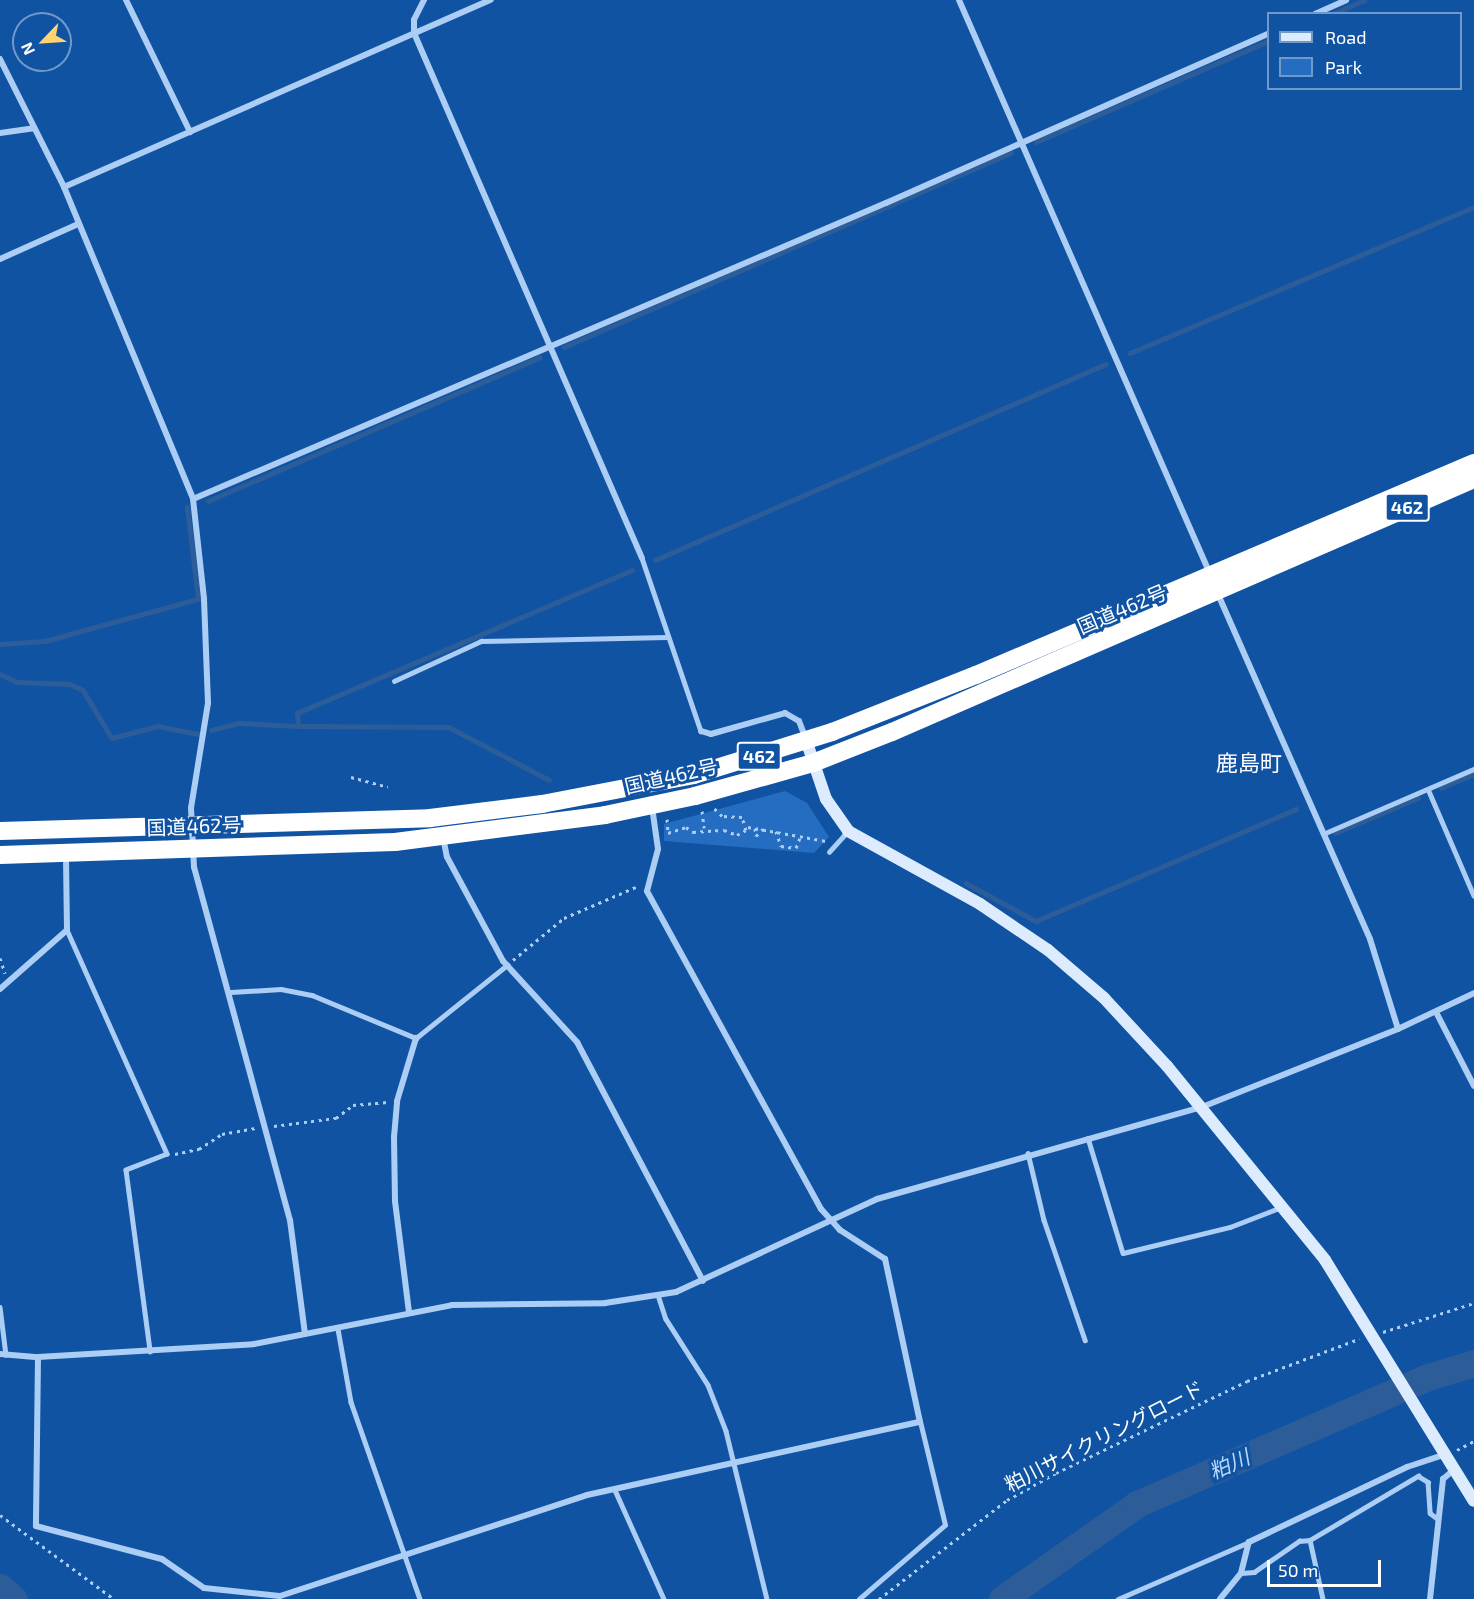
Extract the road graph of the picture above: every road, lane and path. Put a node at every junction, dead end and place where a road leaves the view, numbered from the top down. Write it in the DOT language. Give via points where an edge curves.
graph roads {
  1 [pos="126,0"];
  2 [pos="424,0"];
  3 [pos="491,0"];
  4 [pos="958,0"];
  5 [pos="1346,0"];
  6 [pos="1319,12"];
  7 [pos="414,33"];
  8 [pos="1267,35"];
  9 [pos="0,59"];
  10 [pos="34,128"];
  11 [pos="190,132"];
  12 [pos="0,133"];
  13 [pos="1021,141"];
  14 [pos="64,187"];
  15 [pos="78,224"];
  16 [pos="0,259"];
  17 [pos="549,347"];
  18 [pos="1474,463"];
  19 [pos="1474,479"];
  20 [pos="193,499"];
  21 [pos="642,558"];
  22 [pos="1209,572"];
  23 [pos="1218,593"];
  24 [pos="667,637"];
  25 [pos="394,681"];
  26 [pos="701,731"];
  27 [pos="806,740"];
  28 [pos="813,763"];
  29 [pos="1474,769"];
  30 [pos="351,777"];
  31 [pos="388,787"];
  32 [pos="1428,789"];
  33 [pos="651,806"];
  34 [pos="714,808"];
  35 [pos="702,811"];
  36 [pos="667,819"];
  37 [pos="191,824"];
  38 [pos="747,826"];
  39 [pos="704,828"];
  40 [pos="755,828"];
  41 [pos="764,829"];
  42 [pos="0,831"];
  43 [pos="776,831"];
  44 [pos="848,831"];
  45 [pos="1323,834"];
  46 [pos="801,835"];
  47 [pos="443,836"];
  48 [pos="826,841"];
  49 [pos="191,849"];
  50 [pos="829,852"];
  51 [pos="66,853"];
  52 [pos="0,855"];
  53 [pos="648,885"];
  54 [pos="1474,896"];
  55 [pos="67,930"];
  56 [pos="507,965"];
  57 [pos="0,989"];
  58 [pos="231,992"];
  59 [pos="1474,993"];
  60 [pos="1436,1012"];
  61 [pos="1398,1029"];
  62 [pos="416,1038"];
  63 [pos="1474,1086"];
  64 [pos="397,1101"];
  65 [pos="1202,1107"];
  66 [pos="266,1126"];
  67 [pos="1088,1138"];
  68 [pos="1028,1153"];
  69 [pos="167,1154"];
  70 [pos="1283,1204"];
  71 [pos="831,1220"];
  72 [pos="703,1281"];
  73 [pos="658,1295"];
  74 [pos="1474,1303"];
  75 [pos="0,1307"];
  76 [pos="409,1312"];
  77 [pos="338,1329"];
  78 [pos="305,1334"];
  79 [pos="1374,1337"];
  80 [pos="1085,1340"];
  81 [pos="150,1351"];
  82 [pos="3,1355"];
  83 [pos="38,1357"];
  84 [pos="920,1422"];
  85 [pos="1474,1441"];
  86 [pos="1447,1451"];
  87 [pos="733,1463"];
  88 [pos="1455,1469"];
  89 [pos="615,1490"];
  90 [pos="1474,1501"];
  91 [pos="0,1515"];
  92 [pos="1438,1519"];
  93 [pos="1310,1540"];
  94 [pos="1249,1542"];
  95 [pos="405,1556"];
  96 [pos="1241,1573"];
  97 [pos="114,1599"];
  98 [pos="420,1599"];
  99 [pos="664,1599"];
  100 [pos="767,1599"];
  101 [pos="859,1599"];
  102 [pos="879,1599"];
  103 [pos="1118,1599"];
  104 [pos="1220,1599"];
  105 [pos="1323,1599"];
  106 [pos="1430,1599"];
  1 -- 11 [label="street"];
  2 -- 7 [label="street" via="414,20"];
  3 -- 7 [label="street"];
  4 -- 13 [label="street"];
  5 -- 6 [label="street"];
  7 -- 11 [label="street"];
  7 -- 17 [label="street"];
  8 -- 13 [label="street"];
  9 -- 10 [label="street"];
  10 -- 12 [label="street"];
  10 -- 14 [label="street"];
  11 -- 14 [label="street"];
  13 -- 17 [label="street"];
  13 -- 22 [label="street"];
  14 -- 15 [label="street"];
  15 -- 16 [label="street"];
  15 -- 20 [label="street"];
  17 -- 20 [label="street"];
  17 -- 21 [label="street"];
  18 -- 22 [label="highway, 国道462号 / 462"];
  19 -- 23 [label="highway, 国道462号 / 462"];
  20 -- 37 [label="street" via="204,599 208,703"];
  21 -- 24 [label="lane"];
  22 -- 23 [label="street"];
  22 -- 27 [label="highway, 国道462号 / 462" via="976,675"];
  23 -- 28 [label="highway, 国道462号 / 462"];
  23 -- 45 [label="street"];
  24 -- 25 [label="lane" via="481,641"];
  24 -- 26 [label="lane"];
  26 -- 27 [label="street" via="711,734 785,712 799,721"];
  27 -- 28 [label="street"];
  27 -- 37 [label="highway, 国道462号 / 462" via="694,775 542,804 430,818"];
  28 -- 33 [label="highway, 国道462号 / 462"];
  28 -- 44 [label="street" via="826,799"];
  29 -- 32 [label="lane"];
  30 -- 31 [label="path"];
  32 -- 45 [label="lane"];
  32 -- 54 [label="lane"];
  33 -- 47 [label="highway, 国道462号 / 462"];
  33 -- 53 [label="street" via="658,849"];
  34 -- 38 [label="path" via="722,816 742,817"];
  35 -- 39 [label="path"];
  36 -- 38 [label="path" via="668,833 686,827 693,832 724,830 737,835"];
  37 -- 42 [label="highway, 国道462号 / 462"];
  37 -- 49 [label="street"];
  38 -- 40 [label="path"];
  40 -- 41 [label="path"];
  40 -- 41 [label="path" via="756,836"];
  41 -- 43 [label="path"];
  43 -- 46 [label="path"];
  43 -- 46 [label="path" via="781,846 796,848"];
  44 -- 50 [label="lane"];
  44 -- 65 [label="street" via="980,904 1048,950 1133,1028"];
  45 -- 61 [label="street" via="1370,939"];
  46 -- 48 [label="path"];
  47 -- 49 [label="highway, 国道462号 / 462" via="394,843"];
  47 -- 56 [label="street" via="447,856"];
  49 -- 51 [label="highway, 国道462号 / 462"];
  49 -- 58 [label="street" via="198,894"];
  51 -- 52 [label="highway, 国道462号 / 462"];
  51 -- 55 [label="street"];
  53 -- 56 [label="path" via="595,902 564,918"];
  53 -- 71 [label="street" via="658,912"];
  55 -- 57 [label="street"];
  55 -- 69 [label="lane"];
  56 -- 62 [label="lane"];
  56 -- 72 [label="street" via="577,1042"];
  58 -- 62 [label="lane" via="281,989 312,995"];
  58 -- 66 [label="street"];
  59 -- 60 [label="street"];
  60 -- 61 [label="street"];
  60 -- 63 [label="street"];
  61 -- 65 [label="street"];
  62 -- 64 [label="street"];
  64 -- 66 [label="path" via="353,1105 336,1118"];
  64 -- 76 [label="street" via="395,1201"];
  65 -- 67 [label="street"];
  65 -- 70 [label="street"];
  66 -- 69 [label="path" via="222,1134 190,1152"];
  66 -- 78 [label="street" via="297,1251"];
  67 -- 68 [label="street"];
  67 -- 70 [label="lane" via="1124,1253 1230,1227 1270,1214"];
  68 -- 71 [label="street" via="908,1188"];
  68 -- 80 [label="lane" via="1047,1231"];
  69 -- 81 [label="lane" via="126,1170"];
  70 -- 79 [label="street"];
  71 -- 72 [label="street"];
  71 -- 84 [label="street" via="885,1259"];
  72 -- 73 [label="street"];
  73 -- 76 [label="street" via="605,1302 452,1305"];
  73 -- 87 [label="lane" via="666,1318 708,1385"];
  74 -- 79 [label="path, 粕川サイクリングロード"];
  75 -- 82 [label="lane"];
  76 -- 77 [label="street"];
  77 -- 78 [label="street"];
  77 -- 95 [label="lane" via="351,1402"];
  78 -- 81 [label="street" via="254,1344"];
  79 -- 86 [label="street"];
  79 -- 102 [label="path, 粕川サイクリングロード" via="1247,1382 1056,1473 1006,1500"];
  81 -- 83 [label="street"];
  82 -- 83 [label="street"];
  83 -- 95 [label="street" via="35,1520 42,1530 162,1559 204,1588 280,1596"];
  84 -- 87 [label="street"];
  84 -- 101 [label="lane" via="945,1525"];
  85 -- 86 [label="path"];
  86 -- 88 [label="street"];
  86 -- 94 [label="street"];
  87 -- 89 [label="street"];
  87 -- 100 [label="lane"];
  88 -- 90 [label="street"];
  88 -- 92 [label="street" via="1443,1479"];
  89 -- 95 [label="street"];
  89 -- 99 [label="lane"];
  91 -- 97 [label="path"];
  92 -- 93 [label="lane" via="1430,1513 1428,1482 1418,1476"];
  92 -- 106 [label="street"];
  93 -- 96 [label="lane" via="1299,1541 1254,1572"];
  93 -- 105 [label="lane"];
  94 -- 96 [label="street"];
  94 -- 103 [label="lane"];
  95 -- 98 [label="lane"];
  96 -- 104 [label="street"];
}
